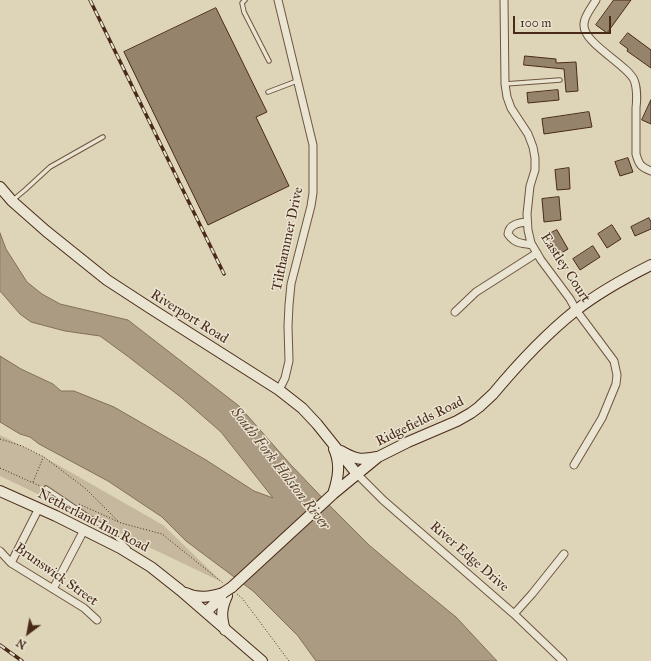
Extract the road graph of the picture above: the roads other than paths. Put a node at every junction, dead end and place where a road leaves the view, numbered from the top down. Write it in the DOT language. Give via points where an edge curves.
graph roads {
  1 [pos="245,0"];
  2 [pos="278,0"];
  3 [pos="504,0"];
  4 [pos="596,0"];
  5 [pos="269,61"];
  6 [pos="560,80"];
  7 [pos="297,81"];
  8 [pos="505,84"];
  9 [pos="268,92"];
  10 [pos="104,137"];
  11 [pos="651,171"];
  12 [pos="0,187"];
  13 [pos="12,201"];
  14 [pos="527,222"];
  15 [pos="532,245"];
  16 [pos="537,253"];
  17 [pos="651,265"];
  18 [pos="576,310"];
  19 [pos="455,312"];
  20 [pos="279,390"];
  21 [pos="331,442"];
  22 [pos="378,457"];
  23 [pos="574,464"];
  24 [pos="358,474"];
  25 [pos="46,488"];
  26 [pos="0,491"];
  27 [pos="333,494"];
  28 [pos="39,508"];
  29 [pos="84,530"];
  30 [pos="0,551"];
  31 [pos="564,554"];
  32 [pos="11,563"];
  33 [pos="151,567"];
  34 [pos="53,589"];
  35 [pos="180,590"];
  36 [pos="228,592"];
  37 [pos="206,612"];
  38 [pos="514,614"];
  39 [pos="97,620"];
  40 [pos="225,630"];
  41 [pos="256,659"];
  42 [pos="563,661"];
  1 -- 5 [label="lane" via="242,3 244,12"];
  2 -- 7 [label="street, Tilthammer Drive"];
  3 -- 8 [label="street, Eastley Court"];
  4 -- 11 [label="street" via="583,26 596,44 635,80 636,154 643,168"];
  6 -- 8 [label="lane"];
  7 -- 9 [label="lane"];
  7 -- 20 [label="street, Tilthammer Drive" via="313,145 313,192 291,284 289,362"];
  8 -- 14 [label="street, Eastley Court" via="506,97 528,134 535,158"];
  10 -- 13 [label="lane" via="50,167"];
  12 -- 13 [label="main road, Riverport Road"];
  13 -- 20 [label="main road, Riverport Road" via="107,280"];
  14 -- 15 [label="street, Eastley Court"];
  14 -- 15 [label="street" via="516,224 508,234 516,242"];
  15 -- 16 [label="street, Eastley Court"];
  16 -- 18 [label="street, Eastley Court"];
  16 -- 19 [label="street" via="476,292"];
  17 -- 18 [label="main road, Ridgefields Road" via="596,295"];
  18 -- 22 [label="main road, Ridgefields Road" via="544,338 493,394 471,413"];
  18 -- 23 [label="street, Eastley Court" via="614,361 617,375 616,384 602,418"];
  20 -- 21 [label="main road, Riverport Road" via="302,408"];
  21 -- 22 [label="main road" via="350,457"];
  21 -- 24 [label="main road, Riverport Road"];
  21 -- 27 [label="main road" via="338,461 337,483"];
  22 -- 24 [label="main road, Ridgefields Road"];
  24 -- 27 [label="main road, Ridgefields Road"];
  24 -- 38 [label="street, River Edge Drive"];
  25 -- 33 [label="lane" via="108,530"];
  26 -- 28 [label="main road, Netherland Inn Road"];
  27 -- 36 [label="main road, Ridgefields Road"];
  28 -- 29 [label="main road, Netherland Inn Road"];
  28 -- 32 [label="street"];
  29 -- 33 [label="main road, Netherland Inn Road"];
  29 -- 34 [label="street"];
  30 -- 32 [label="street, Brunswick Street"];
  31 -- 38 [label="street"];
  32 -- 34 [label="street, Brunswick Street"];
  33 -- 35 [label="main road, Netherland Inn Road"];
  34 -- 39 [label="street, Brunswick Street" via="84,608"];
  35 -- 36 [label="main road" via="198,597"];
  35 -- 37 [label="main road, Netherland Inn Road"];
  36 -- 37 [label="main road, Ridgefields Road"];
  36 -- 40 [label="main road" via="222,610"];
  37 -- 40 [label="main road, Netherland Inn Road"];
  38 -- 42 [label="street, River Edge Drive"];
  40 -- 41 [label="main road, Netherland Inn Road"];
}
